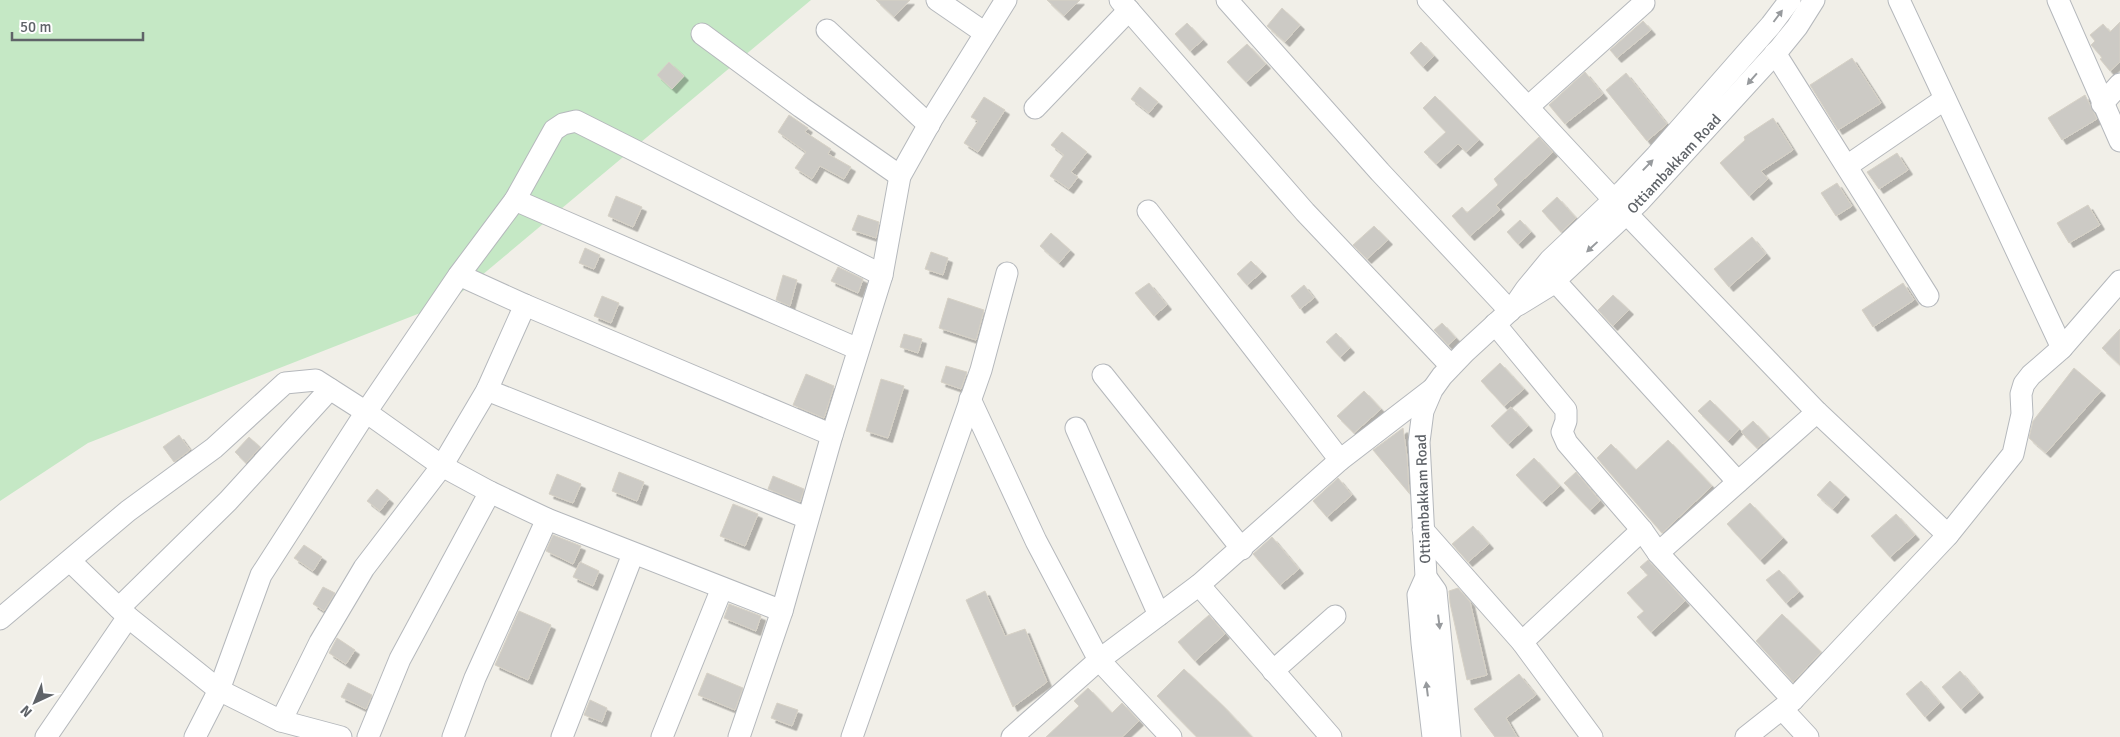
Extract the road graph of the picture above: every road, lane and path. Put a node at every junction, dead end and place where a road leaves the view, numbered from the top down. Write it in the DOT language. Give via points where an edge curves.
graph roads {
  1 [pos="937,0"];
  2 [pos="1006,0"];
  3 [pos="1227,0"];
  4 [pos="1428,0"];
  5 [pos="1790,0"];
  6 [pos="1814,0"];
  7 [pos="1899,0"];
  8 [pos="2058,0"];
  9 [pos="1644,3"];
  10 [pos="1124,5"];
  11 [pos="827,30"];
  12 [pos="702,34"];
  13 [pos="985,34"];
  14 [pos="1775,53"];
  15 [pos="2120,84"];
  16 [pos="1945,99"];
  17 [pos="2102,104"];
  18 [pos="1528,107"];
  19 [pos="1035,108"];
  20 [pos="929,125"];
  21 [pos="2120,141"];
  22 [pos="1847,166"];
  23 [pos="900,176"];
  24 [pos="515,200"];
  25 [pos="1621,207"];
  26 [pos="1148,211"];
  27 [pos="1007,273"];
  28 [pos="882,274"];
  29 [pos="459,275"];
  30 [pos="1555,281"];
  31 [pos="2120,281"];
  32 [pos="1928,296"];
  33 [pos="525,305"];
  34 [pos="1506,315"];
  35 [pos="2062,348"];
  36 [pos="858,349"];
  37 [pos="1451,366"];
  38 [pos="1103,375"];
  39 [pos="330,389"];
  40 [pos="487,390"];
  41 [pos="1432,390"];
  42 [pos="970,399"];
  43 [pos="366,412"];
  44 [pos="1817,412"];
  45 [pos="1076,428"];
  46 [pos="832,435"];
  47 [pos="1340,460"];
  48 [pos="442,466"];
  49 [pos="1738,482"];
  50 [pos="490,492"];
  51 [pos="807,518"];
  52 [pos="547,519"];
  53 [pos="1423,530"];
  54 [pos="1642,530"];
  55 [pos="1948,535"];
  56 [pos="1242,549"];
  57 [pos="1658,553"];
  58 [pos="633,554"];
  59 [pos="70,561"];
  60 [pos="1426,577"];
  61 [pos="1199,585"];
  62 [pos="722,588"];
  63 [pos="782,611"];
  64 [pos="124,613"];
  65 [pos="1159,615"];
  66 [pos="1335,616"];
  67 [pos="0,618"];
  68 [pos="1522,642"];
  69 [pos="1099,660"];
  70 [pos="1273,670"];
  71 [pos="220,690"];
  72 [pos="1787,705"];
  73 [pos="282,721"];
  74 [pos="1019,735"];
  75 [pos="46,737"];
  76 [pos="195,737"];
  77 [pos="341,737"];
  78 [pos="368,737"];
  79 [pos="453,737"];
  80 [pos="562,737"];
  81 [pos="662,737"];
  82 [pos="739,737"];
  83 [pos="852,737"];
  84 [pos="1170,737"];
  85 [pos="1331,737"];
  86 [pos="1433,737"];
  87 [pos="1450,737"];
  88 [pos="1592,737"];
  89 [pos="1746,737"];
  90 [pos="1808,737"];
  1 -- 13 [label="street"];
  2 -- 13 [label="street"];
  3 -- 34 [label="street"];
  4 -- 18 [label="street"];
  25 -- 5 [label="street, Ottiambakkam Road, one-way" via="1656,156"];
  6 -- 14 [label="street, Ottiambakkam Road"];
  7 -- 16 [label="street"];
  8 -- 17 [label="street"];
  9 -- 18 [label="street"];
  10 -- 19 [label="street"];
  10 -- 37 [label="street" via="1305,212"];
  11 -- 20 [label="street"];
  12 -- 23 [label="street"];
  13 -- 20 [label="street"];
  14 -- 22 [label="street"];
  14 -- 25 [label="street, Ottiambakkam Road, one-way" via="1674,165"];
  15 -- 17 [label="street"];
  16 -- 22 [label="street"];
  16 -- 35 [label="street"];
  17 -- 21 [label="street"];
  18 -- 25 [label="street"];
  20 -- 23 [label="street"];
  22 -- 32 [label="street"];
  23 -- 28 [label="street"];
  24 -- 28 [label="street" via="554,130 576,121"];
  24 -- 29 [label="street"];
  24 -- 36 [label="street"];
  25 -- 30 [label="street, Ottiambakkam Road, one-way"];
  25 -- 34 [label="street, Ottiambakkam Road" via="1550,260"];
  25 -- 44 [label="street"];
  26 -- 47 [label="street"];
  27 -- 42 [label="street" via="982,370"];
  28 -- 36 [label="street"];
  29 -- 33 [label="street"];
  29 -- 43 [label="street"];
  30 -- 34 [label="street, Ottiambakkam Road"];
  30 -- 49 [label="street"];
  31 -- 35 [label="street"];
  33 -- 40 [label="street"];
  33 -- 46 [label="street"];
  34 -- 37 [label="street, Ottiambakkam Road"];
  34 -- 54 [label="street" via="1566,410 1562,432 1567,443"];
  35 -- 55 [label="street" via="2024,384 2022,414 2013,454"];
  36 -- 46 [label="street"];
  37 -- 41 [label="street, Ottiambakkam Road"];
  38 -- 56 [label="street"];
  39 -- 43 [label="street"];
  39 -- 59 [label="street" via="316,380 285,383 214,448 128,511"];
  39 -- 64 [label="street"];
  40 -- 48 [label="street"];
  40 -- 51 [label="street"];
  41 -- 47 [label="street"];
  41 -- 53 [label="street, Ottiambakkam Road" via="1423,412 1419,442"];
  42 -- 69 [label="street" via="1036,541"];
  42 -- 83 [label="street"];
  43 -- 48 [label="street"];
  43 -- 71 [label="street" via="261,575"];
  44 -- 49 [label="street"];
  44 -- 55 [label="street"];
  45 -- 65 [label="street"];
  46 -- 51 [label="street"];
  47 -- 56 [label="street"];
  48 -- 50 [label="street"];
  48 -- 73 [label="street" via="364,568 320,642"];
  49 -- 57 [label="street"];
  50 -- 52 [label="street"];
  50 -- 78 [label="street" via="400,659"];
  51 -- 63 [label="street"];
  52 -- 58 [label="street"];
  52 -- 79 [label="street" via="475,678"];
  53 -- 60 [label="street, Ottiambakkam Road"];
  53 -- 68 [label="street"];
  54 -- 57 [label="street"];
  54 -- 68 [label="street"];
  55 -- 72 [label="street"];
  56 -- 61 [label="street"];
  57 -- 72 [label="street"];
  58 -- 62 [label="street"];
  58 -- 80 [label="street"];
  59 -- 64 [label="street"];
  59 -- 67 [label="street"];
  86 -- 60 [label="street, Ottiambakkam Road, one-way" via="1418,595"];
  60 -- 87 [label="street, Ottiambakkam Road, one-way" via="1436,591"];
  61 -- 65 [label="street"];
  61 -- 70 [label="street"];
  62 -- 63 [label="street"];
  62 -- 81 [label="street"];
  63 -- 82 [label="street"];
  64 -- 71 [label="street"];
  64 -- 75 [label="street"];
  65 -- 69 [label="street"];
  66 -- 70 [label="street"];
  68 -- 88 [label="street"];
  69 -- 74 [label="street"];
  69 -- 84 [label="street"];
  70 -- 85 [label="street"];
  71 -- 73 [label="street"];
  71 -- 76 [label="street"];
  72 -- 89 [label="street"];
  72 -- 90 [label="street"];
  73 -- 77 [label="street"];
}
